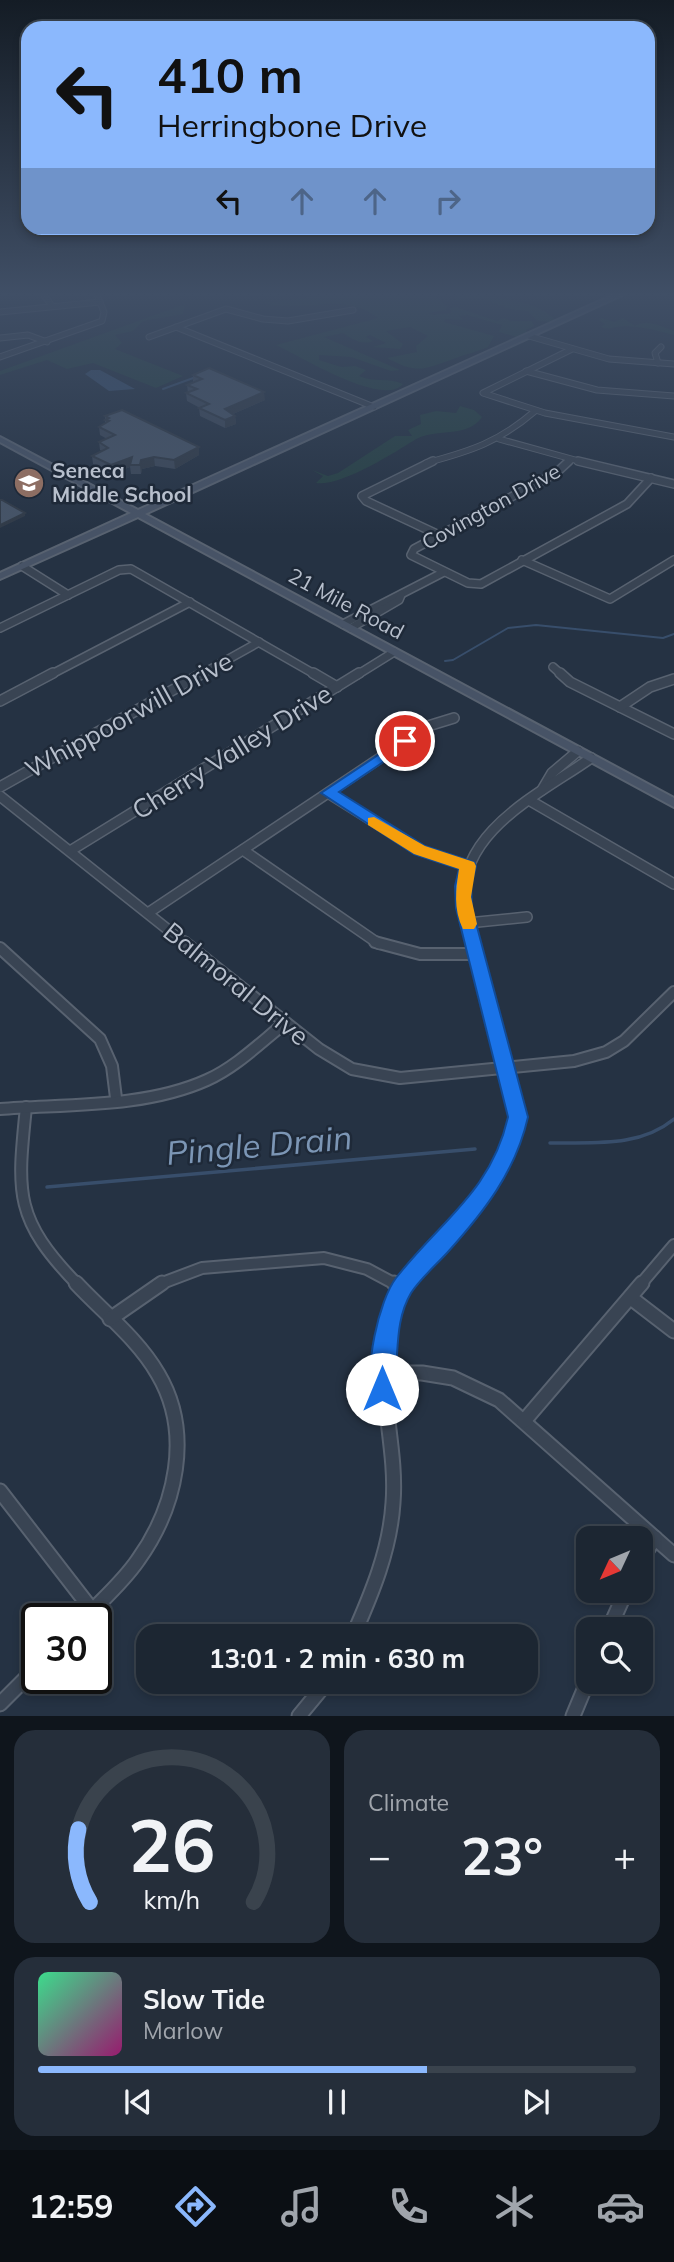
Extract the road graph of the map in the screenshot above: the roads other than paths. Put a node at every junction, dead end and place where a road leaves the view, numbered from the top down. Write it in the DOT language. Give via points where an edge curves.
graph roads {
  1 [pos="295,375"];
  2 [pos="444,375"];
  3 [pos="518,375"];
  4 [pos="541,375"];
  5 [pos="674,396"];
  6 [pos="374,407"];
  7 [pos="535,411"];
  8 [pos="674,437"];
  9 [pos="0,439"];
  10 [pos="499,439"];
  11 [pos="571,460"];
  12 [pos="651,478"];
  13 [pos="674,484"];
  14 [pos="139,513"];
  15 [pos="439,535"];
  16 [pos="522,560"];
  17 [pos="674,560"];
  18 [pos="22,566"];
  19 [pos="127,568"];
  20 [pos="444,572"];
  21 [pos="0,576"];
  22 [pos="68,595"];
  23 [pos="190,602"];
  24 [pos="347,626"];
  25 [pos="0,628"];
  26 [pos="259,642"];
  27 [pos="394,652"];
  28 [pos="553,667"];
  29 [pos="674,680"];
  30 [pos="337,687"];
  31 [pos="0,701"];
  32 [pos="621,707"];
  33 [pos="454,718"];
  34 [pos="674,734"];
  35 [pos="578,751"];
  36 [pos="592,758"];
  37 [pos="0,788"];
  38 [pos="542,790"];
  39 [pos="328,793"];
  40 [pos="0,796"];
  41 [pos="529,800"];
  42 [pos="674,803"];
  43 [pos="243,850"];
  44 [pos="70,852"];
  45 [pos="468,866"];
  46 [pos="674,884"];
  47 [pos="148,913"];
  48 [pos="527,917"];
  49 [pos="468,923"];
  50 [pos="0,948"];
  51 [pos="477,954"];
  52 [pos="674,992"];
  53 [pos="285,1023"];
  54 [pos="508,1068"];
  55 [pos="116,1098"];
  56 [pos="26,1107"];
  57 [pos="0,1109"];
  58 [pos="674,1245"];
  59 [pos="402,1287"];
  60 [pos="631,1298"];
  61 [pos="110,1319"];
  62 [pos="674,1331"];
  63 [pos="381,1373"];
  64 [pos="524,1421"];
  65 [pos="0,1490"];
  66 [pos="655,1538"];
  67 [pos="653,1541"];
  68 [pos="674,1555"];
  69 [pos="80,1603"];
  70 [pos="99,1603"];
  71 [pos="358,1624"];
  72 [pos="21,1683"];
  73 [pos="317,1694"];
  74 [pos="582,1694"];
  75 [pos="0,1704"];
  76 [pos="299,1716"];
  77 [pos="573,1716"];
  1 -- 6 [label="street"];
  2 -- 6 [label="street"];
  3 -- 7 [label="street" via="484,393"];
  4 -- 5 [label="street" via="597,390"];
  6 -- 14 [label="street"];
  7 -- 8 [label="street"];
  7 -- 10 [label="street"];
  9 -- 14 [label="street, 21 Mile Road"];
  10 -- 11 [label="street"];
  10 -- 15 [label="street" via="470,453 424,464 362,497"];
  11 -- 12 [label="street"];
  11 -- 15 [label="street, Covington Drive" via="556,473"];
  12 -- 13 [label="street"];
  12 -- 16 [label="street" via="627,504"];
  14 -- 18 [label="street"];
  14 -- 24 [label="street, 21 Mile Road"];
  15 -- 20 [label="street, Covington Drive" via="410,554"];
  16 -- 17 [label="street" via="610,599"];
  16 -- 20 [label="street" via="476,585"];
  18 -- 21 [label="street"];
  18 -- 22 [label="street"];
  19 -- 22 [label="street"];
  19 -- 23 [label="street"];
  20 -- 24 [label="street"];
  22 -- 25 [label="street"];
  23 -- 26 [label="street"];
  23 -- 31 [label="street"];
  24 -- 27 [label="street, 21 Mile Road"];
  26 -- 30 [label="street"];
  26 -- 37 [label="street, Whippoorwill Drive"];
  27 -- 30 [label="street, Cherry Valley Drive"];
  27 -- 35 [label="street, 21 Mile Road"];
  28 -- 32 [label="street" via="570,682"];
  29 -- 32 [label="street" via="650,687"];
  30 -- 44 [label="street, Cherry Valley Drive"];
  32 -- 34 [label="street"];
  33 -- 39 [label="street" via="428,726"];
  35 -- 36 [label="street, 21 Mile Road"];
  35 -- 38 [label="street" via="556,769"];
  36 -- 38 [label="street"];
  36 -- 42 [label="street, 21 Mile Road"];
  38 -- 41 [label="street"];
  39 -- 43 [label="street"];
  39 -- 45 [label="street" via="419,850"];
  40 -- 44 [label="street, Balmoral Drive"];
  41 -- 45 [label="street" via="485,837"];
  41 -- 46 [label="street"];
  43 -- 47 [label="street"];
  43 -- 51 [label="street" via="385,947 420,956"];
  44 -- 47 [label="street, Balmoral Drive"];
  45 -- 49 [label="street" via="463,897"];
  47 -- 53 [label="street, Balmoral Drive"];
  48 -- 49 [label="street"];
  49 -- 51 [label="street"];
  50 -- 55 [label="street" via="100,1039 112,1066"];
  51 -- 54 [label="street"];
  52 -- 54 [label="street, Balmoral Drive" via="607,1052 574,1061"];
  53 -- 54 [label="street, Balmoral Drive" via="341,1063 377,1076 427,1077"];
  53 -- 55 [label="street" via="210,1079 164,1093"];
  54 -- 59 [label="street" via="518,1117 511,1147 476,1206"];
  55 -- 56 [label="street"];
  56 -- 57 [label="street"];
  56 -- 61 [label="street" via="20,1183 25,1214 45,1248"];
  58 -- 60 [label="street"];
  59 -- 61 [label="street" via="367,1269 324,1258 202,1268 156,1285"];
  59 -- 63 [label="street" via="389,1322"];
  60 -- 62 [label="street"];
  60 -- 64 [label="street"];
  61 -- 70 [label="street" via="160,1376 175,1423 177,1454 169,1499 149,1543"];
  63 -- 64 [label="street" via="453,1378 484,1391"];
  63 -- 71 [label="street" via="393,1453 394,1511 385,1563"];
  64 -- 66 [label="street"];
  65 -- 69 [label="street"];
  66 -- 67 [label="street"];
  66 -- 68 [label="street"];
  72 -- 75 [label="street"];
  73 -- 76 [label="street"];
  74 -- 77 [label="street"];
}
